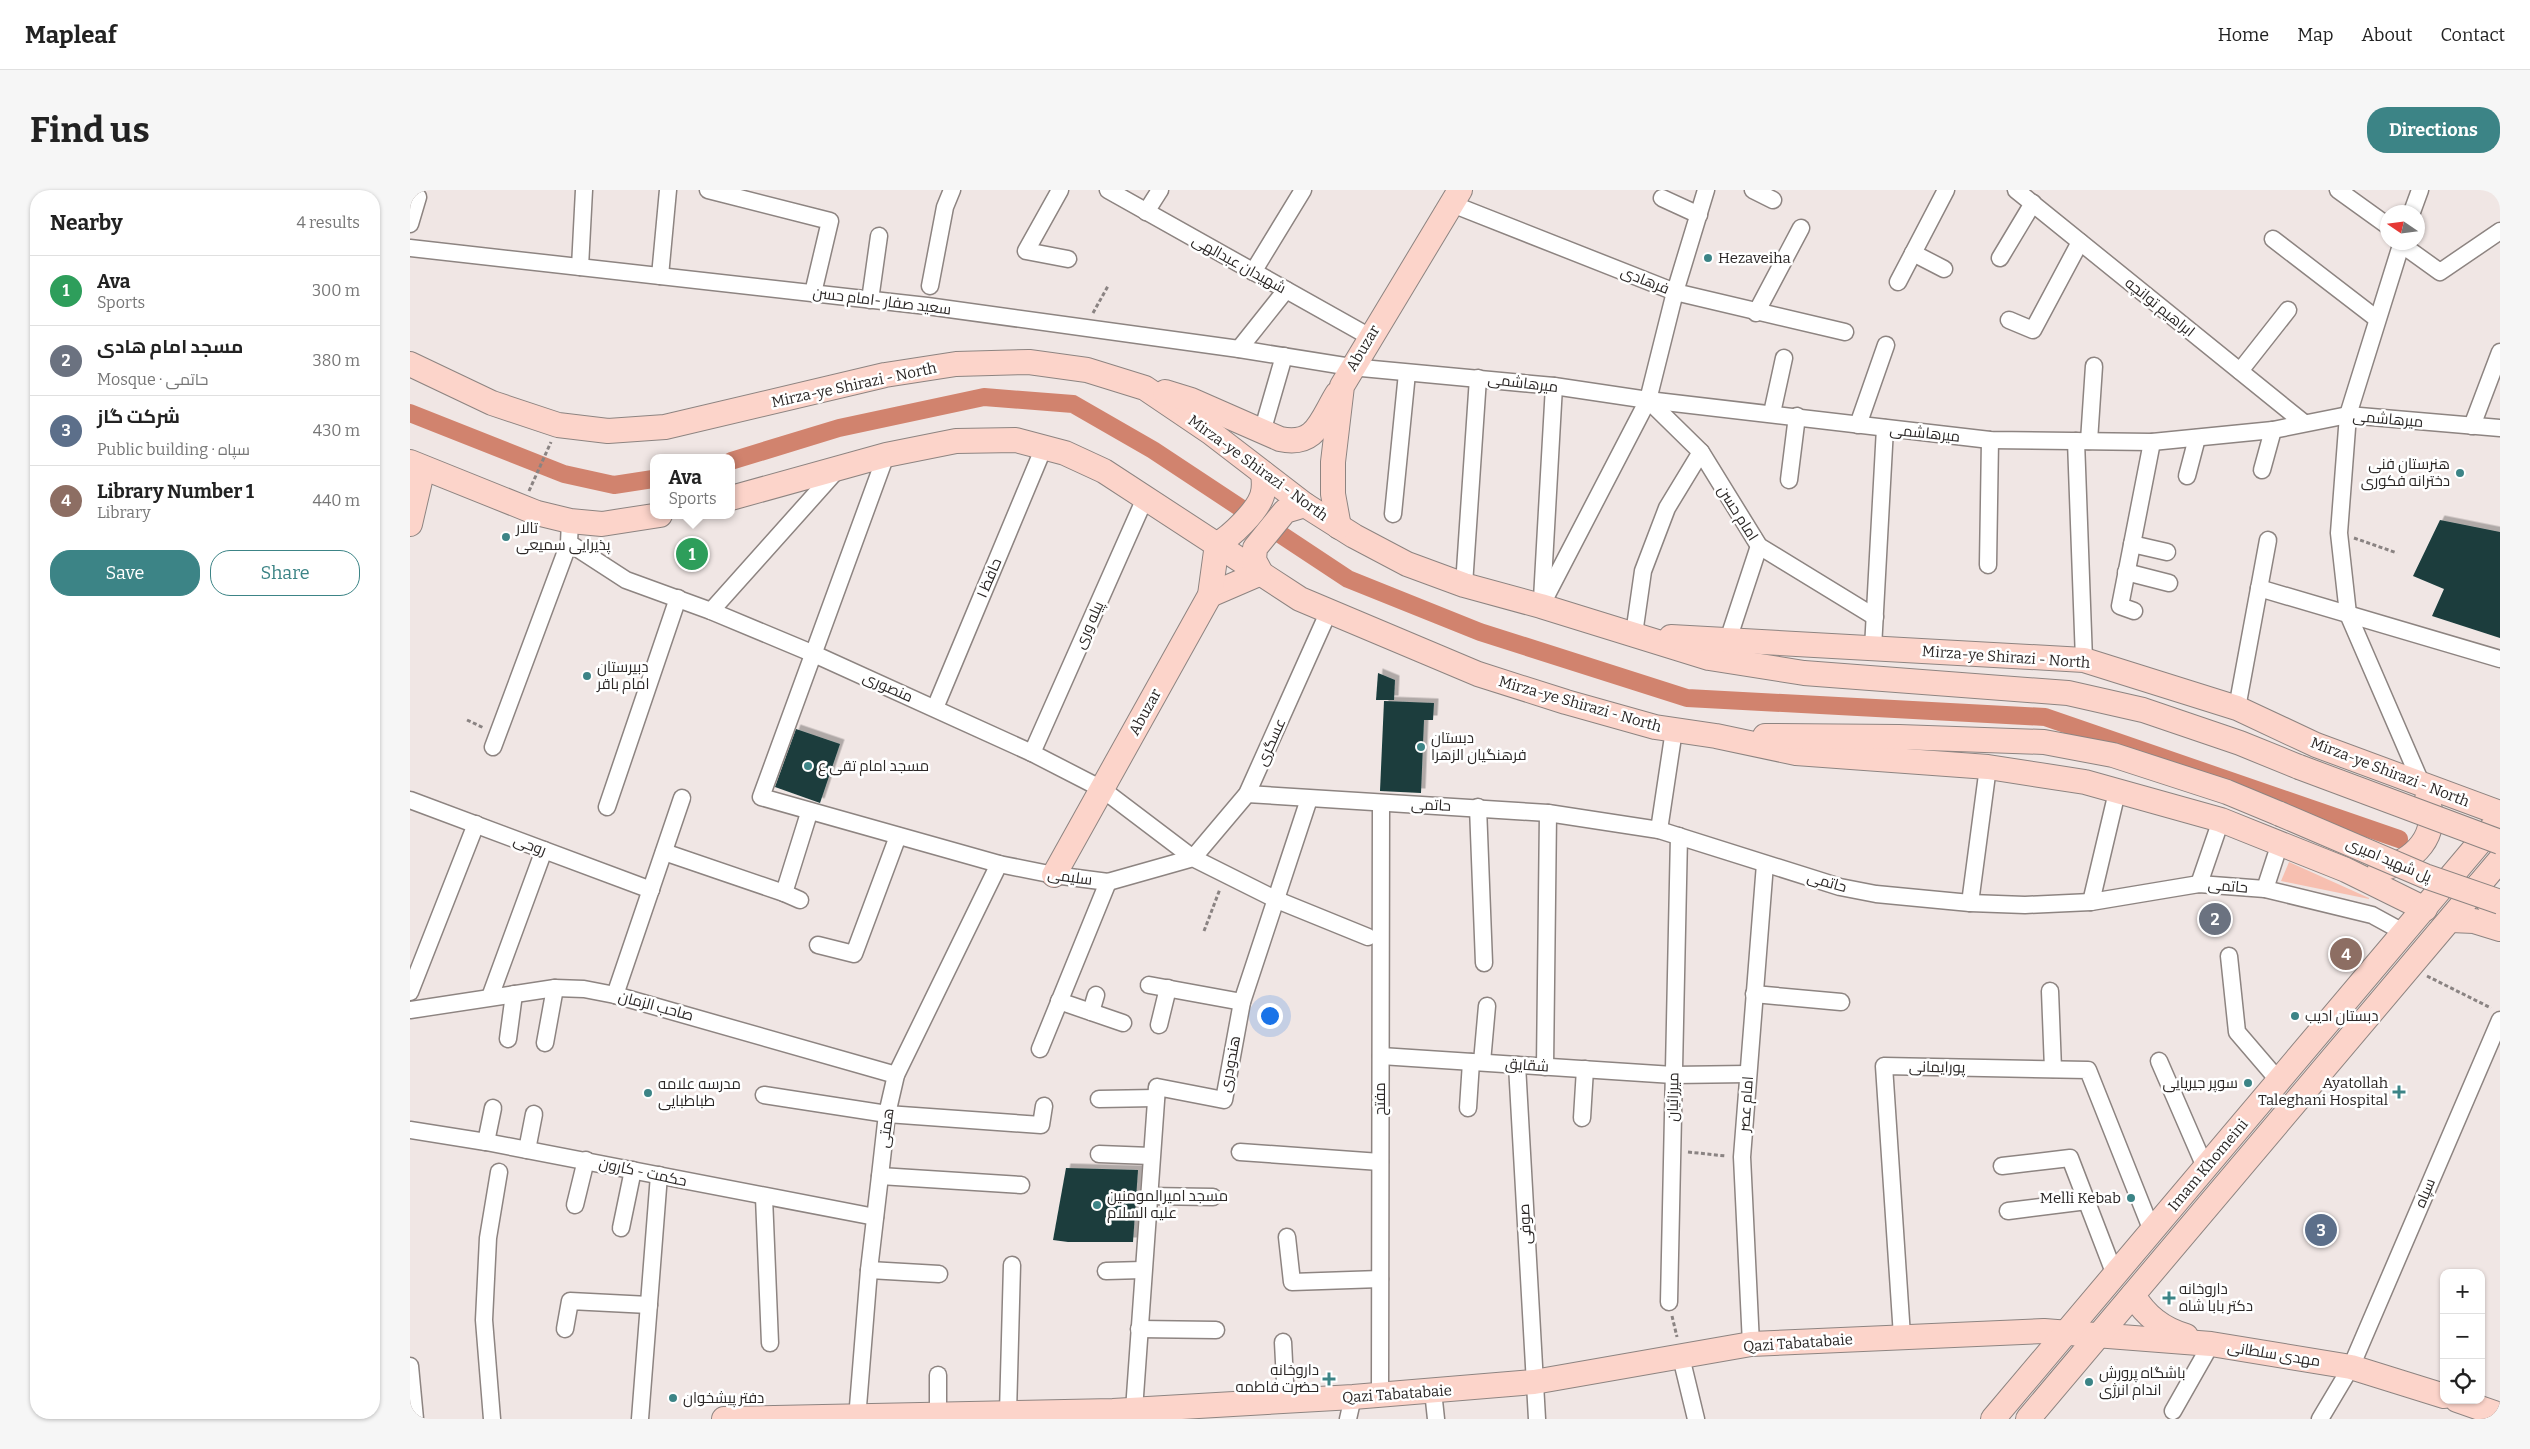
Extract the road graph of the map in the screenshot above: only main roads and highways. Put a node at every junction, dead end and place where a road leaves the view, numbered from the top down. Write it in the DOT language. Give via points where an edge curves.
graph roads {
  1 [pos="1456,197"];
  2 [pos="410,364"];
  3 [pos="1346,377"];
  4 [pos="1145,388"];
  5 [pos="414,465"];
  6 [pos="1263,473"];
  7 [pos="735,497"];
  8 [pos="1295,508"];
  9 [pos="650,517"];
  10 [pos="410,524"];
  11 [pos="1339,527"];
  12 [pos="1224,539"];
  13 [pos="1261,573"];
  14 [pos="1210,595"];
  15 [pos="1634,634"];
  16 [pos="1716,736"];
  17 [pos="2422,785"];
  18 [pos="2500,813"];
  19 [pos="2280,814"];
  20 [pos="2500,819"];
  21 [pos="2489,844"];
  22 [pos="2500,860"];
  23 [pos="2346,870"];
  24 [pos="1054,875"];
  25 [pos="2479,884"];
  26 [pos="2500,902"];
  27 [pos="2425,909"];
  28 [pos="2451,920"];
  29 [pos="2500,923"];
  30 [pos="2500,929"];
  31 [pos="2133,1295"];
  32 [pos="2066,1333"];
  33 [pos="2099,1335"];
  34 [pos="2211,1344"];
  35 [pos="2440,1390"];
  36 [pos="2474,1404"];
  37 [pos="1350,1408"];
  38 [pos="1120,1413"];
  39 [pos="999,1415"];
  40 [pos="2500,1415"];
  41 [pos="857,1417"];
  42 [pos="794,1418"];
  43 [pos="724,1419"];
  44 [pos="1993,1419"];
  45 [pos="2028,1419"];
  1 -- 3 [label="main road, Abuzar"];
  2 -- 4 [label="main road, Mirza-ye Shirazi - North" via="492,403 558,425 608,431 665,427 885,375 956,364 1038,363 1087,370"];
  3 -- 4 [label="main road" via="1312,435 1292,442 1186,398"];
  3 -- 11 [label="main road, Abuzar" via="1333,462 1333,494"];
  4 -- 6 [label="main road, Mirza-ye Shirazi - North"];
  5 -- 9 [label="main road" via="537,513 570,532"];
  5 -- 10 [label="main road"];
  6 -- 8 [label="main road, Mirza-ye Shirazi - North"];
  6 -- 12 [label="main road" via="1265,486 1262,498"];
  7 -- 12 [label="main road, Mirza-ye Shirazi - North" via="886,455 956,441 1016,440 1065,453 1104,470"];
  8 -- 11 [label="main road, Mirza-ye Shirazi - North"];
  8 -- 13 [label="main road" via="1255,548 1254,560"];
  11 -- 15 [label="main road, Mirza-ye Shirazi - North" via="1407,564 1464,585"];
  12 -- 13 [label="main road, Mirza-ye Shirazi - North"];
  12 -- 14 [label="main road, Abuzar"];
  13 -- 14 [label="main road"];
  13 -- 16 [label="main road, Mirza-ye Shirazi - North" via="1328,613 1478,674 1655,727"];
  14 -- 24 [label="main road, Abuzar"];
  15 -- 17 [label="main road, Mirza-ye Shirazi - North" via="2084,660 2237,708 2316,745"];
  15 -- 21 [label="main road, Mirza-ye Shirazi - North, bridge" via="1709,658 1804,673 2068,694 2143,710 2240,742"];
  16 -- 19 [label="main road, Mirza-ye Shirazi - North" via="2044,742 2113,755 2227,792"];
  16 -- 23 [label="main road, Mirza-ye Shirazi - North" via="1796,753 1988,767 2055,776 2221,820"];
  17 -- 18 [label="main road, Mirza-ye Shirazi - North"];
  17 -- 23 [label="main road" via="2431,809 2432,824 2417,851 2386,868"];
  19 -- 26 [label="main road, پل شهید امیری, bridge" via="2426,876"];
  20 -- 21 [label="main road, Imam Khomeini"];
  21 -- 25 [label="main road"];
  21 -- 27 [label="main road, Imam Khomeini"];
  22 -- 25 [label="main road, Imam Khomeini"];
  23 -- 27 [label="main road, Mirza-ye Shirazi - North"];
  25 -- 28 [label="main road, Imam Khomeini"];
  25 -- 29 [label="main road"];
  27 -- 32 [label="main road, Imam Khomeini"];
  28 -- 30 [label="main road" via="2474,921"];
  28 -- 31 [label="main road, Imam Khomeini"];
  31 -- 33 [label="main road, Imam Khomeini"];
  31 -- 34 [label="main road" via="2140,1307 2164,1327"];
  32 -- 33 [label="main road, مهدی سلطانی"];
  32 -- 37 [label="main road, Qazi Tabatabaie" via="2044,1331 1751,1344 1534,1382 1380,1395"];
  32 -- 44 [label="main road, Imam Khomeini"];
  33 -- 34 [label="main road, مهدی سلطانی"];
  33 -- 45 [label="main road, Imam Khomeini"];
  34 -- 35 [label="main road, مهدی سلطانی" via="2351,1366"];
  36 -- 40 [label="main road, مهدی سلطانی"];
  37 -- 38 [label="main road, Qazi Tabatabaie" via="1286,1401"];
  38 -- 39 [label="main road, Qazi Tabatabaie"];
  39 -- 41 [label="main road, Qazi Tabatabaie"];
  41 -- 42 [label="main road, Qazi Tabatabaie"];
  42 -- 43 [label="main road, Qazi Tabatabaie"];
}
